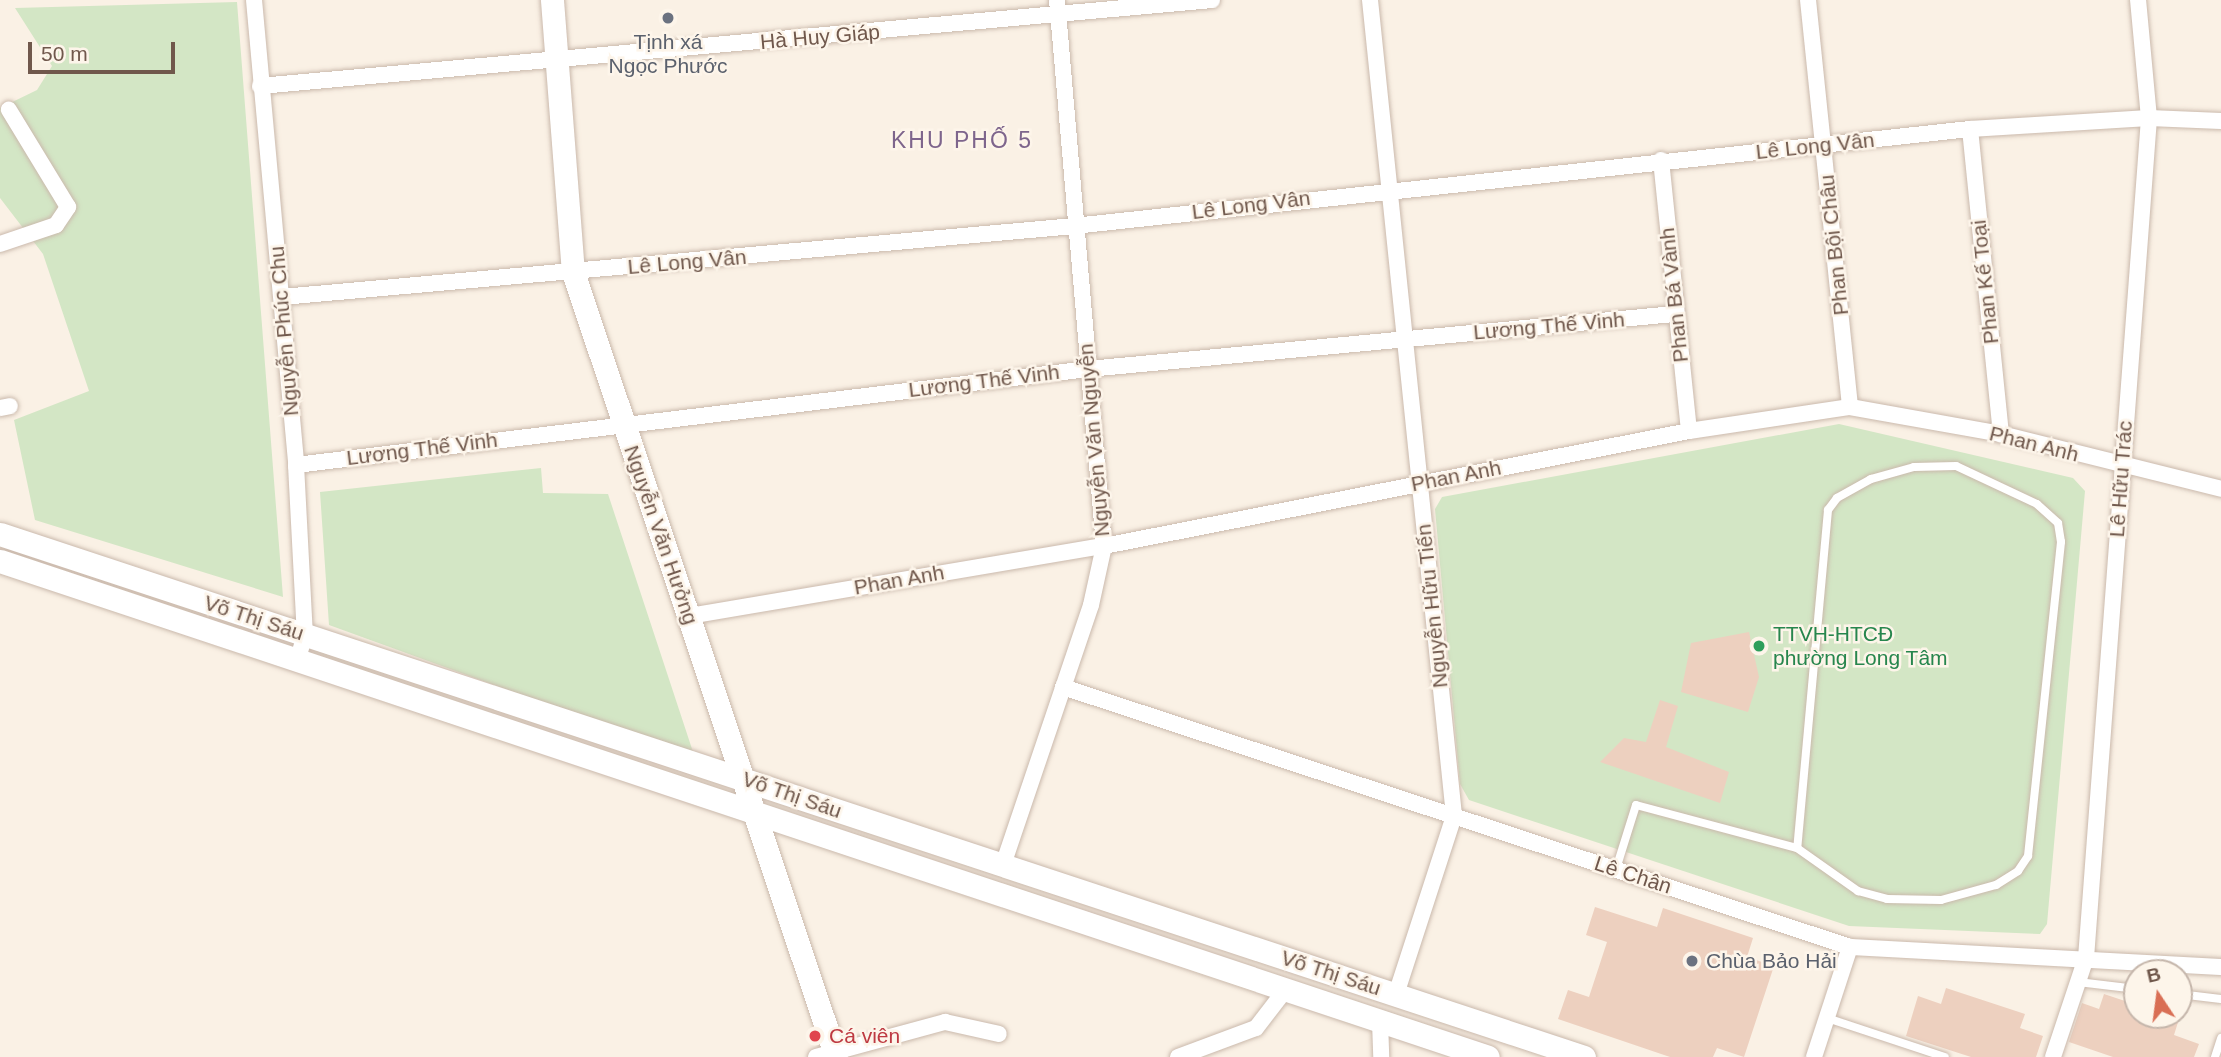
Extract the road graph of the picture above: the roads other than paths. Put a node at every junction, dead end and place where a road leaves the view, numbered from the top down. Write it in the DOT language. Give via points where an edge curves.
graph roads {
  1 [pos="254,0"];
  2 [pos="552,0"];
  3 [pos="1212,0"];
  4 [pos="1370,0"];
  5 [pos="1808,0"];
  6 [pos="2138,0"];
  7 [pos="1058,8"];
  8 [pos="556,60"];
  9 [pos="260,86"];
  10 [pos="9,110"];
  11 [pos="2149,118"];
  12 [pos="2221,121"];
  13 [pos="1970,129"];
  14 [pos="1824,146"];
  15 [pos="1661,159"];
  16 [pos="1390,188"];
  17 [pos="1074,226"];
  18 [pos="0,244"];
  19 [pos="573,272"];
  20 [pos="282,296"];
  21 [pos="1674,314"];
  22 [pos="1405,340"];
  23 [pos="1088,369"];
  24 [pos="1850,407"];
  25 [pos="622,424"];
  26 [pos="1689,431"];
  27 [pos="2001,434"];
  28 [pos="296,465"];
  29 [pos="2121,467"];
  30 [pos="1419,483"];
  31 [pos="2221,489"];
  32 [pos="0,534"];
  33 [pos="1104,546"];
  34 [pos="0,561"];
  35 [pos="689,616"];
  36 [pos="305,635"];
  37 [pos="297,661"];
  38 [pos="1063,687"];
  39 [pos="742,777"];
  40 [pos="753,810"];
  41 [pos="1454,816"];
  42 [pos="1797,848"];
  43 [pos="1003,865"];
  44 [pos="1616,870"];
  45 [pos="1850,947"];
  46 [pos="2086,958"];
  47 [pos="2221,967"];
  48 [pos="2078,982"];
  49 [pos="2123,987"];
  50 [pos="1286,989"];
  51 [pos="1396,995"];
  52 [pos="2193,996"];
  53 [pos="2221,999"];
  54 [pos="1827,1018"];
  55 [pos="1380,1021"];
  56 [pos="999,1034"];
  57 [pos="2221,1038"];
  58 [pos="829,1055"];
  59 [pos="1178,1057"];
  60 [pos="1381,1057"];
  61 [pos="1489,1057"];
  62 [pos="1584,1057"];
  63 [pos="1814,1057"];
  64 [pos="1945,1057"];
  65 [pos="2053,1057"];
  66 [pos="2214,1057"];
  1 -- 9 [label="street, Nguyễn Phúc Chu"];
  2 -- 8 [label="main road, Nguyễn Văn Hưởng"];
  3 -- 7 [label="street, Hà Huy Giáp"];
  4 -- 16 [label="street, Nguyễn Hữu Tiến"];
  5 -- 14 [label="street, Phan Bội Châu"];
  6 -- 11 [label="street, Lê Hữu Trác"];
  7 -- 8 [label="street, Hà Huy Giáp"];
  7 -- 17 [label="street, Nguyễn Văn Nguyễn"];
  8 -- 9 [label="street, Hà Huy Giáp"];
  8 -- 19 [label="main road, Nguyễn Văn Hưởng"];
  9 -- 20 [label="street, Nguyễn Phúc Chu"];
  10 -- 18 [label="street" via="68,208 56,225"];
  11 -- 12 [label="street, Lê Long Vân"];
  11 -- 13 [label="street, Lê Long Vân"];
  11 -- 29 [label="street, Lê Hữu Trác"];
  13 -- 14 [label="street, Lê Long Vân"];
  13 -- 27 [label="street, Phan Kế Toại"];
  14 -- 15 [label="street, Lê Long Vân"];
  14 -- 24 [label="street, Phan Bội Châu"];
  15 -- 16 [label="street, Lê Long Vân"];
  15 -- 21 [label="street, Phan Bá Vành"];
  16 -- 17 [label="street, Lê Long Vân"];
  16 -- 22 [label="street, Nguyễn Hữu Tiến"];
  17 -- 19 [label="street, Lê Long Vân"];
  17 -- 23 [label="street, Nguyễn Văn Nguyễn"];
  19 -- 20 [label="street, Lê Long Vân"];
  19 -- 25 [label="main road, Nguyễn Văn Hưởng"];
  20 -- 28 [label="street, Nguyễn Phúc Chu"];
  21 -- 22 [label="street, Lương Thế Vinh"];
  21 -- 26 [label="street, Phan Bá Vành"];
  22 -- 23 [label="street, Lương Thế Vinh"];
  22 -- 30 [label="street, Nguyễn Hữu Tiến"];
  23 -- 25 [label="street, Lương Thế Vinh"];
  23 -- 33 [label="street, Nguyễn Văn Nguyễn"];
  24 -- 26 [label="street, Phan Anh"];
  24 -- 27 [label="street, Phan Anh"];
  25 -- 28 [label="street, Lương Thế Vinh"];
  25 -- 35 [label="main road, Nguyễn Văn Hưởng"];
  26 -- 30 [label="street, Phan Anh"];
  27 -- 29 [label="street, Phan Anh"];
  28 -- 36 [label="street, Nguyễn Phúc Chu"];
  29 -- 31 [label="street, Phan Anh"];
  29 -- 46 [label="street, Lê Hữu Trác"];
  30 -- 33 [label="street, Phan Anh"];
  30 -- 41 [label="street, Nguyễn Hữu Tiến"];
  32 -- 36 [label="main road, Võ Thị Sáu"];
  33 -- 35 [label="street, Phan Anh"];
  33 -- 38 [label="street, Nguyễn Văn Nguyễn" via="1091,605"];
  34 -- 37 [label="main road, Võ Thị Sáu"];
  35 -- 39 [label="main road, Nguyễn Văn Hưởng"];
  36 -- 37 [label="street, Nguyễn Phúc Chu"];
  36 -- 39 [label="main road, Võ Thị Sáu"];
  37 -- 40 [label="main road, Võ Thị Sáu"];
  38 -- 41 [label="street, Lê Chân"];
  38 -- 43 [label="street, Nguyễn Văn Nguyễn"];
  39 -- 40 [label="main road, Nguyễn Văn Hưởng"];
  39 -- 43 [label="main road, Võ Thị Sáu"];
  40 -- 50 [label="main road, Võ Thị Sáu"];
  40 -- 58 [label="main road, Nguyễn Văn Hưởng"];
  41 -- 44 [label="street, Lê Chân"];
  41 -- 51 [label="street, Nguyễn Hữu Tiến"];
  42 -- 42 [label="lane" via="1828,510 1837,498 1871,479 1942,466 1983,476 2037,504 2058,523 2061,542 2028,856 2018,871 1966,895 1909,902 1858,891"];
  42 -- 44 [label="lane" via="1636,805"];
  43 -- 51 [label="main road, Võ Thị Sáu"];
  44 -- 45 [label="street, Lê Chân"];
  45 -- 46 [label="street, Lê Chân"];
  45 -- 54 [label="street"];
  46 -- 47 [label="street, Lê Chân"];
  46 -- 48 [label="street, Lê Hữu Trác"];
  48 -- 49 [label="lane"];
  48 -- 65 [label="street, Lê Hữu Trác"];
  50 -- 55 [label="main road, Võ Thị Sáu"];
  50 -- 59 [label="street" via="1256,1028"];
  51 -- 62 [label="main road, Võ Thị Sáu"];
  52 -- 53 [label="lane"];
  54 -- 63 [label="street"];
  54 -- 64 [label="lane"];
  55 -- 60 [label="street"];
  55 -- 61 [label="main road, Võ Thị Sáu"];
  56 -- 58 [label="street" via="945,1022"];
  57 -- 66 [label="lane"];
}
